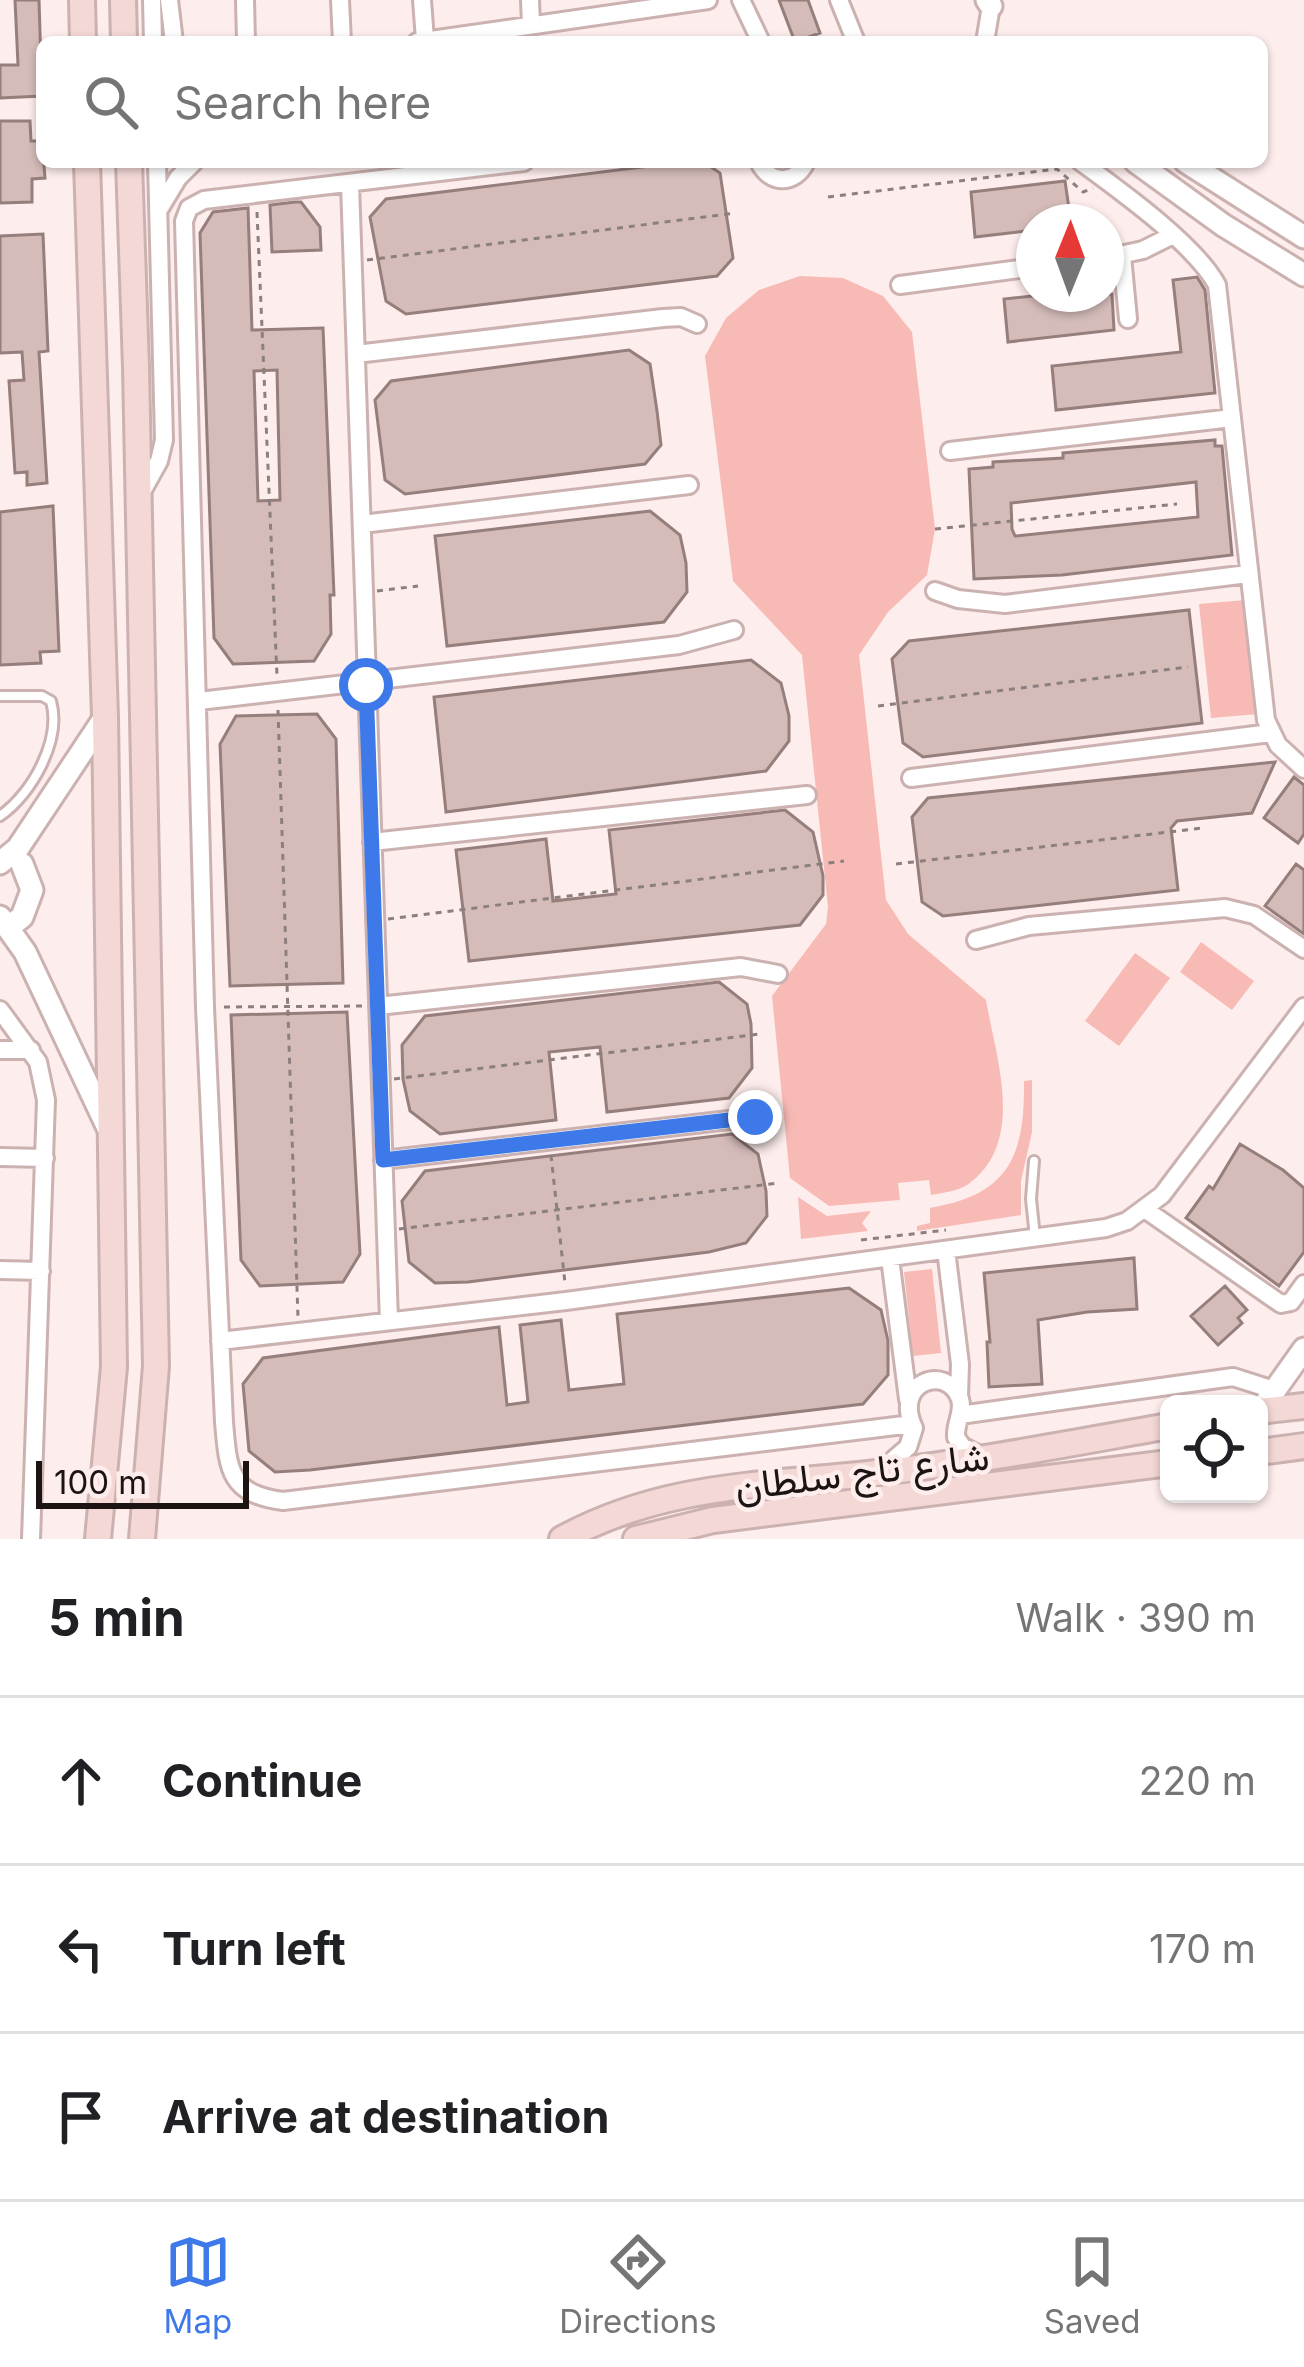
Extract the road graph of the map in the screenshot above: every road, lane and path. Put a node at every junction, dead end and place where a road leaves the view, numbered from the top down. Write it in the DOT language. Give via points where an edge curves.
graph roads {
  1 [pos="82,0"];
  2 [pos="123,0"];
  3 [pos="152,0"];
  4 [pos="169,0"];
  5 [pos="245,0"];
  6 [pos="340,0"];
  7 [pos="422,0"];
  8 [pos="530,0"];
  9 [pos="708,0"];
  10 [pos="741,0"];
  11 [pos="838,0"];
  12 [pos="989,3"];
  13 [pos="531,24"];
  14 [pos="83,36"];
  15 [pos="124,36"];
  16 [pos="153,36"];
  17 [pos="173,36"];
  18 [pos="246,36"];
  19 [pos="342,36"];
  20 [pos="421,36"];
  21 [pos="453,36"];
  22 [pos="758,36"];
  23 [pos="853,36"];
  24 [pos="986,36"];
  25 [pos="87,168"];
  26 [pos="129,168"];
  27 [pos="158,168"];
  28 [pos="188,168"];
  29 [pos="477,168"];
  30 [pos="763,168"];
  31 [pos="803,168"];
  32 [pos="1089,168"];
  33 [pos="1144,168"];
  34 [pos="1195,168"];
  35 [pos="1102,177"];
  36 [pos="350,184"];
  37 [pos="256,193"];
  38 [pos="828,197"];
  39 [pos="159,209"];
  40 [pos="736,213"];
  41 [pos="1171,236"];
  42 [pos="1304,238"];
  43 [pos="1124,254"];
  44 [pos="353,262"];
  45 [pos="1016,269"];
  46 [pos="1304,274"];
  47 [pos="900,285"];
  48 [pos="1122,312"];
  49 [pos="1123,319"];
  50 [pos="697,324"];
  51 [pos="356,355"];
  52 [pos="1232,418"];
  53 [pos="950,451"];
  54 [pos="689,485"];
  55 [pos="139,497"];
  56 [pos="1177,504"];
  57 [pos="362,524"];
  58 [pos="935,529"];
  59 [pos="1248,574"];
  60 [pos="418,586"];
  61 [pos="935,591"];
  62 [pos="364,593"];
  63 [pos="734,630"];
  64 [pos="1188,667"];
  65 [pos="366,685"];
  66 [pos="277,694"];
  67 [pos="0,696"];
  68 [pos="199,701"];
  69 [pos="878,706"];
  70 [pos="105,717"];
  71 [pos="1271,733"];
  72 [pos="1304,770"];
  73 [pos="911,778"];
  74 [pos="806,795"];
  75 [pos="0,816"];
  76 [pos="1202,828"];
  77 [pos="372,842"];
  78 [pos="844,861"];
  79 [pos="11,863"];
  80 [pos="896,864"];
  81 [pos="0,874"];
  82 [pos="375,921"];
  83 [pos="5,922"];
  84 [pos="976,940"];
  85 [pos="1304,949"];
  86 [pos="778,974"];
  87 [pos="205,1006"];
  88 [pos="288,1006"];
  89 [pos="378,1006"];
  90 [pos="1304,1006"];
  91 [pos="0,1010"];
  92 [pos="760,1034"];
  93 [pos="0,1050"];
  94 [pos="31,1050"];
  95 [pos="381,1081"];
  96 [pos="755,1117"];
  97 [pos="109,1130"];
  98 [pos="550,1142"];
  99 [pos="0,1157"];
  100 [pos="45,1158"];
  101 [pos="383,1160"];
  102 [pos="1034,1161"];
  103 [pos="779,1183"];
  104 [pos="557,1210"];
  105 [pos="1146,1210"];
  106 [pos="946,1230"];
  107 [pos="386,1231"];
  108 [pos="1035,1238"];
  109 [pos="861,1240"];
  110 [pos="946,1250"];
  111 [pos="890,1258"];
  112 [pos="0,1270"];
  113 [pos="41,1271"];
  114 [pos="1304,1284"];
  115 [pos="566,1301"];
  116 [pos="389,1321"];
  117 [pos="299,1332"];
  118 [pos="220,1341"];
  119 [pos="1304,1349"];
  120 [pos="1256,1395"];
  121 [pos="1268,1398"];
  122 [pos="908,1399"];
  123 [pos="1268,1404"];
  124 [pos="959,1405"];
  125 [pos="1304,1406"];
  126 [pos="912,1424"];
  127 [pos="1160,1428"];
  128 [pos="1304,1446"];
  129 [pos="1268,1451"];
  130 [pos="984,1457"];
  131 [pos="1160,1464"];
  132 [pos="877,1473"];
  133 [pos="32,1539"];
  134 [pos="98,1539"];
  135 [pos="142,1539"];
  136 [pos="562,1539"];
  137 [pos="636,1539"];
  1 -- 14 [label="main road"];
  2 -- 15 [label="main road"];
  3 -- 16 [label="street"];
  4 -- 17 [label="street"];
  5 -- 18 [label="street"];
  6 -- 19 [label="street"];
  7 -- 20 [label="street"];
  8 -- 13 [label="street"];
  9 -- 13 [label="street"];
  10 -- 22 [label="street"];
  11 -- 23 [label="street"];
  12 -- 24 [label="street"];
  13 -- 21 [label="street"];
  25 -- 70 [label="main road"];
  26 -- 55 [label="main road"];
  27 -- 39 [label="street"];
  28 -- 39 [label="street"];
  29 -- 36 [label="street"];
  30 -- 31 [label="street" via="782,180"];
  32 -- 35 [label="street"];
  33 -- 46 [label="street"];
  34 -- 42 [label="street"];
  35 -- 38 [label="path" via="1086,193 1057,169"];
  35 -- 41 [label="street"];
  36 -- 37 [label="street"];
  36 -- 44 [label="street"];
  37 -- 66 [label="path"];
  37 -- 68 [label="street" via="196,202 182,230"];
  39 -- 55 [label="street" via="164,440"];
  40 -- 44 [label="path"];
  41 -- 43 [label="street"];
  41 -- 52 [label="street" via="1217,285"];
  44 -- 51 [label="street"];
  45 -- 47 [label="street"];
  48 -- 49 [label="street"];
  50 -- 51 [label="street" via="663,318"];
  51 -- 57 [label="street"];
  52 -- 53 [label="street"];
  52 -- 59 [label="street"];
  54 -- 57 [label="street"];
  55 -- 135 [label="main road" via="156,1366"];
  56 -- 58 [label="path"];
  57 -- 62 [label="street"];
  59 -- 61 [label="street" via="1006,604"];
  59 -- 71 [label="street"];
  60 -- 62 [label="path"];
  62 -- 65 [label="street"];
  63 -- 65 [label="street" via="679,645"];
  64 -- 69 [label="path"];
  65 -- 66 [label="street"];
  65 -- 77 [label="street"];
  66 -- 68 [label="street"];
  66 -- 88 [label="path"];
  67 -- 75 [label="lane" via="42,696 53,710 47,754"];
  68 -- 87 [label="street"];
  70 -- 79 [label="street" via="39,818 34,839"];
  70 -- 97 [label="main road"];
  71 -- 72 [label="street"];
  71 -- 73 [label="street"];
  74 -- 77 [label="street"];
  76 -- 80 [label="path"];
  77 -- 82 [label="street"];
  78 -- 82 [label="path"];
  79 -- 81 [label="street"];
  79 -- 83 [label="street" via="32,890 29,905"];
  82 -- 89 [label="street"];
  83 -- 97 [label="street"];
  84 -- 85 [label="street" via="1029,926 1225,908 1254,915"];
  86 -- 89 [label="street" via="741,967"];
  87 -- 88 [label="path"];
  87 -- 118 [label="street"];
  88 -- 89 [label="path"];
  88 -- 117 [label="path"];
  89 -- 95 [label="street"];
  90 -- 105 [label="street"];
  91 -- 94 [label="street"];
  92 -- 95 [label="path"];
  93 -- 94 [label="street"];
  94 -- 100 [label="street" via="45,1087"];
  95 -- 101 [label="street"];
  96 -- 98 [label="street"];
  97 -- 134 [label="main road" via="115,1367"];
  98 -- 101 [label="street"];
  98 -- 104 [label="path"];
  99 -- 100 [label="street"];
  100 -- 113 [label="street"];
  101 -- 107 [label="street"];
  102 -- 108 [label="lane"];
  103 -- 104 [label="path"];
  104 -- 107 [label="path"];
  104 -- 115 [label="path"];
  105 -- 108 [label="street" via="1106,1228"];
  105 -- 114 [label="street" via="1281,1304"];
  106 -- 109 [label="path"];
  107 -- 116 [label="street"];
  108 -- 110 [label="street"];
  110 -- 111 [label="street"];
  110 -- 124 [label="street"];
  111 -- 115 [label="street"];
  111 -- 122 [label="street"];
  112 -- 113 [label="street"];
  113 -- 133 [label="street"];
  115 -- 116 [label="street"];
  116 -- 117 [label="street"];
  117 -- 118 [label="street"];
  118 -- 126 [label="street" via="232,1476 253,1494 284,1501"];
  119 -- 121 [label="street"];
  120 -- 124 [label="street" via="1239,1376"];
  122 -- 124 [label="street" via="930,1381 950,1386"];
  122 -- 126 [label="street"];
  123 -- 125 [label="main road"];
  124 -- 130 [label="street" via="956,1437"];
  126 -- 132 [label="street" via="908,1447"];
  127 -- 130 [label="main road, شارع تاج سلطان"];
  128 -- 129 [label="main road"];
  130 -- 132 [label="main road, شارع تاج سلطان"];
  131 -- 137 [label="main road, شارع تاج سلطان" via="713,1520"];
  132 -- 136 [label="main road, شارع تاج سلطان" via="688,1492"];
}
